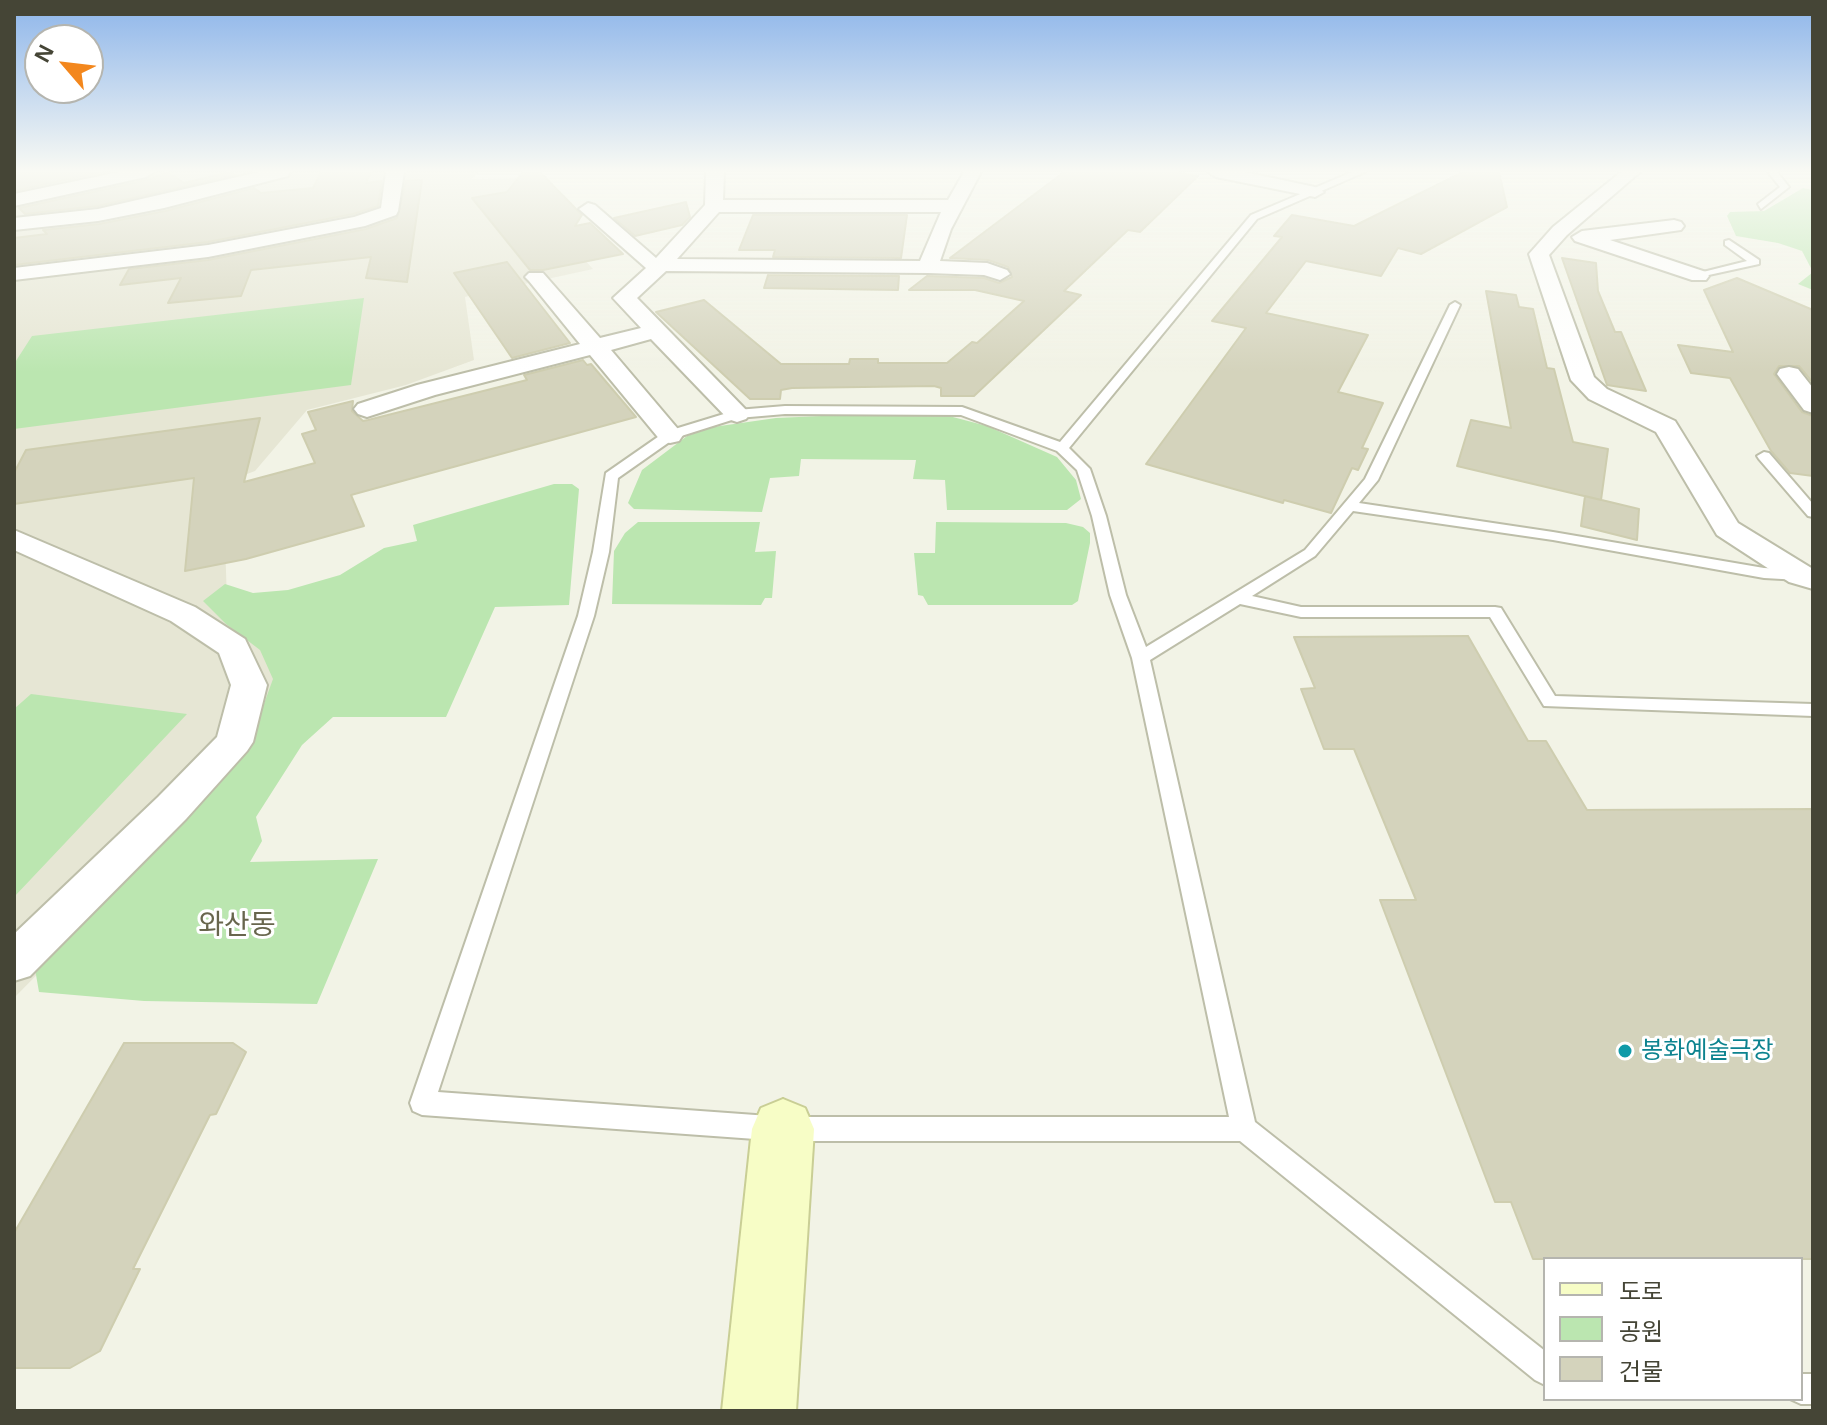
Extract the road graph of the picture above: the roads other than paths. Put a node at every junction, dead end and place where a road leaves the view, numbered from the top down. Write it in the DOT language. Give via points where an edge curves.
graph roads {
  1 [pos="273,238"];
  2 [pos="621,238"];
  3 [pos="685,238"];
  4 [pos="938,238"];
  5 [pos="1236,238"];
  6 [pos="1564,238"];
  7 [pos="1581,238"];
  8 [pos="1729,243"];
  9 [pos="661,265"];
  10 [pos="928,267"];
  11 [pos="14,274"];
  12 [pos="1000,274"];
  13 [pos="1699,276"];
  14 [pos="536,277"];
  15 [pos="632,291"];
  16 [pos="1455,305"];
  17 [pos="561,306"];
  18 [pos="657,331"];
  19 [pos="597,347"];
  20 [pos="1789,374"];
  21 [pos="1813,405"];
  22 [pos="367,409"];
  23 [pos="737,414"];
  24 [pos="670,435"];
  25 [pos="1062,448"];
  26 [pos="1764,456"];
  27 [pos="1349,506"];
  28 [pos="1813,513"];
  29 [pos="14,539"];
  30 [pos="67,562"];
  31 [pos="14,570"];
  32 [pos="1807,577"];
  33 [pos="1237,598"];
  34 [pos="1141,658"];
  35 [pos="1813,710"];
  36 [pos="14,962"];
  37 [pos="783,1129"];
  38 [pos="1244,1129"];
  39 [pos="1543,1368"];
  40 [pos="759,1411"];
  1 -- 11 [label="street"];
  2 -- 9 [label="street" via="648,262"];
  3 -- 9 [label="street"];
  4 -- 10 [label="street"];
  5 -- 25 [label="lane"];
  6 -- 32 [label="street" via="1539,254 1583,380 1598,394 1666,427 1727,529"];
  7 -- 13 [label="street"];
  8 -- 13 [label="lane" via="1755,262"];
  9 -- 10 [label="street"];
  9 -- 15 [label="street"];
  10 -- 12 [label="street"];
  14 -- 17 [label="street"];
  15 -- 17 [label="street"];
  15 -- 18 [label="street" via="624,298"];
  16 -- 27 [label="lane" via="1371,480"];
  17 -- 19 [label="street"];
  18 -- 19 [label="street"];
  18 -- 23 [label="street"];
  19 -- 22 [label="street"];
  19 -- 24 [label="street"];
  20 -- 21 [label="street"];
  23 -- 24 [label="lane"];
  23 -- 25 [label="lane" via="962,411"];
  24 -- 37 [label="lane" via="611,476 586,616 422,1103"];
  25 -- 34 [label="lane" via="1083,469"];
  26 -- 28 [label="lane"];
  27 -- 32 [label="lane"];
  27 -- 33 [label="lane" via="1310,553"];
  29 -- 30 [label="street"];
  30 -- 31 [label="street"];
  30 -- 36 [label="street" via="183,614 233,647 249,685 234,742"];
  33 -- 34 [label="lane"];
  33 -- 35 [label="lane" via="1301,612 1495,612 1550,702"];
  34 -- 38 [label="lane"];
  37 -- 38 [label="lane"];
  37 -- 40 [label="street"];
  38 -- 39 [label="lane"];
}
